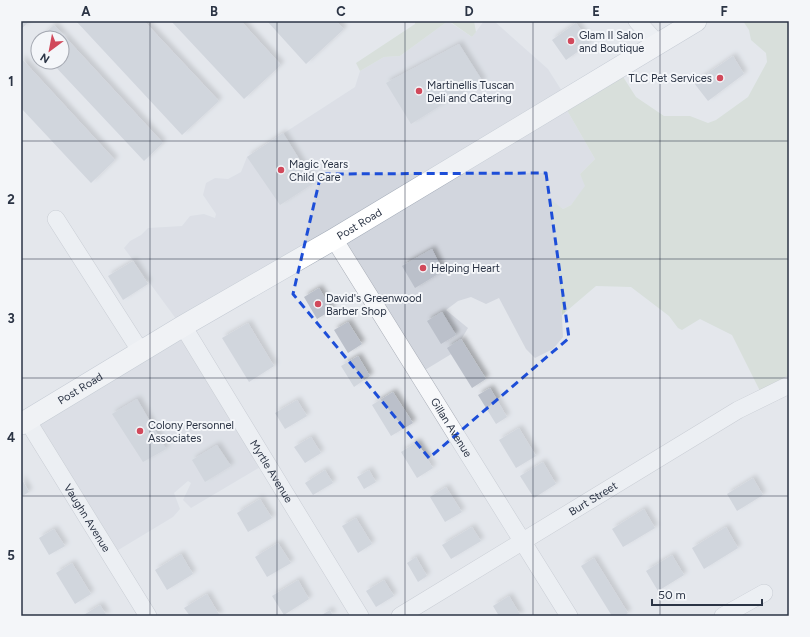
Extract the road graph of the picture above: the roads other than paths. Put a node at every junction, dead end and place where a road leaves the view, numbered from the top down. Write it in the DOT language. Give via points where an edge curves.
graph roads {
  1 [pos="637,21"];
  2 [pos="696,21"];
  3 [pos="658,44"];
  4 [pos="56,219"];
  5 [pos="334,239"];
  6 [pos="183,326"];
  7 [pos="141,352"];
  8 [pos="789,385"];
  9 [pos="24,422"];
  10 [pos="523,542"];
  11 [pos="764,593"];
  12 [pos="148,616"];
  13 [pos="360,616"];
  14 [pos="400,616"];
  15 [pos="569,616"];
  16 [pos="723,616"];
  1 -- 3 [label="street"];
  2 -- 3 [label="main road, Post Road"];
  3 -- 5 [label="main road, Post Road"];
  4 -- 7 [label="street"];
  5 -- 6 [label="main road, Post Road"];
  5 -- 10 [label="street, Gillan Avenue"];
  6 -- 7 [label="main road, Post Road"];
  6 -- 13 [label="street, Myrtle Avenue"];
  7 -- 9 [label="main road, Post Road"];
  8 -- 10 [label="street, Burt Street" via="738,410"];
  9 -- 12 [label="street, Vaughn Avenue"];
  10 -- 14 [label="street, Burt Street"];
  10 -- 15 [label="street, Gillan Avenue"];
  11 -- 16 [label="street"];
}
